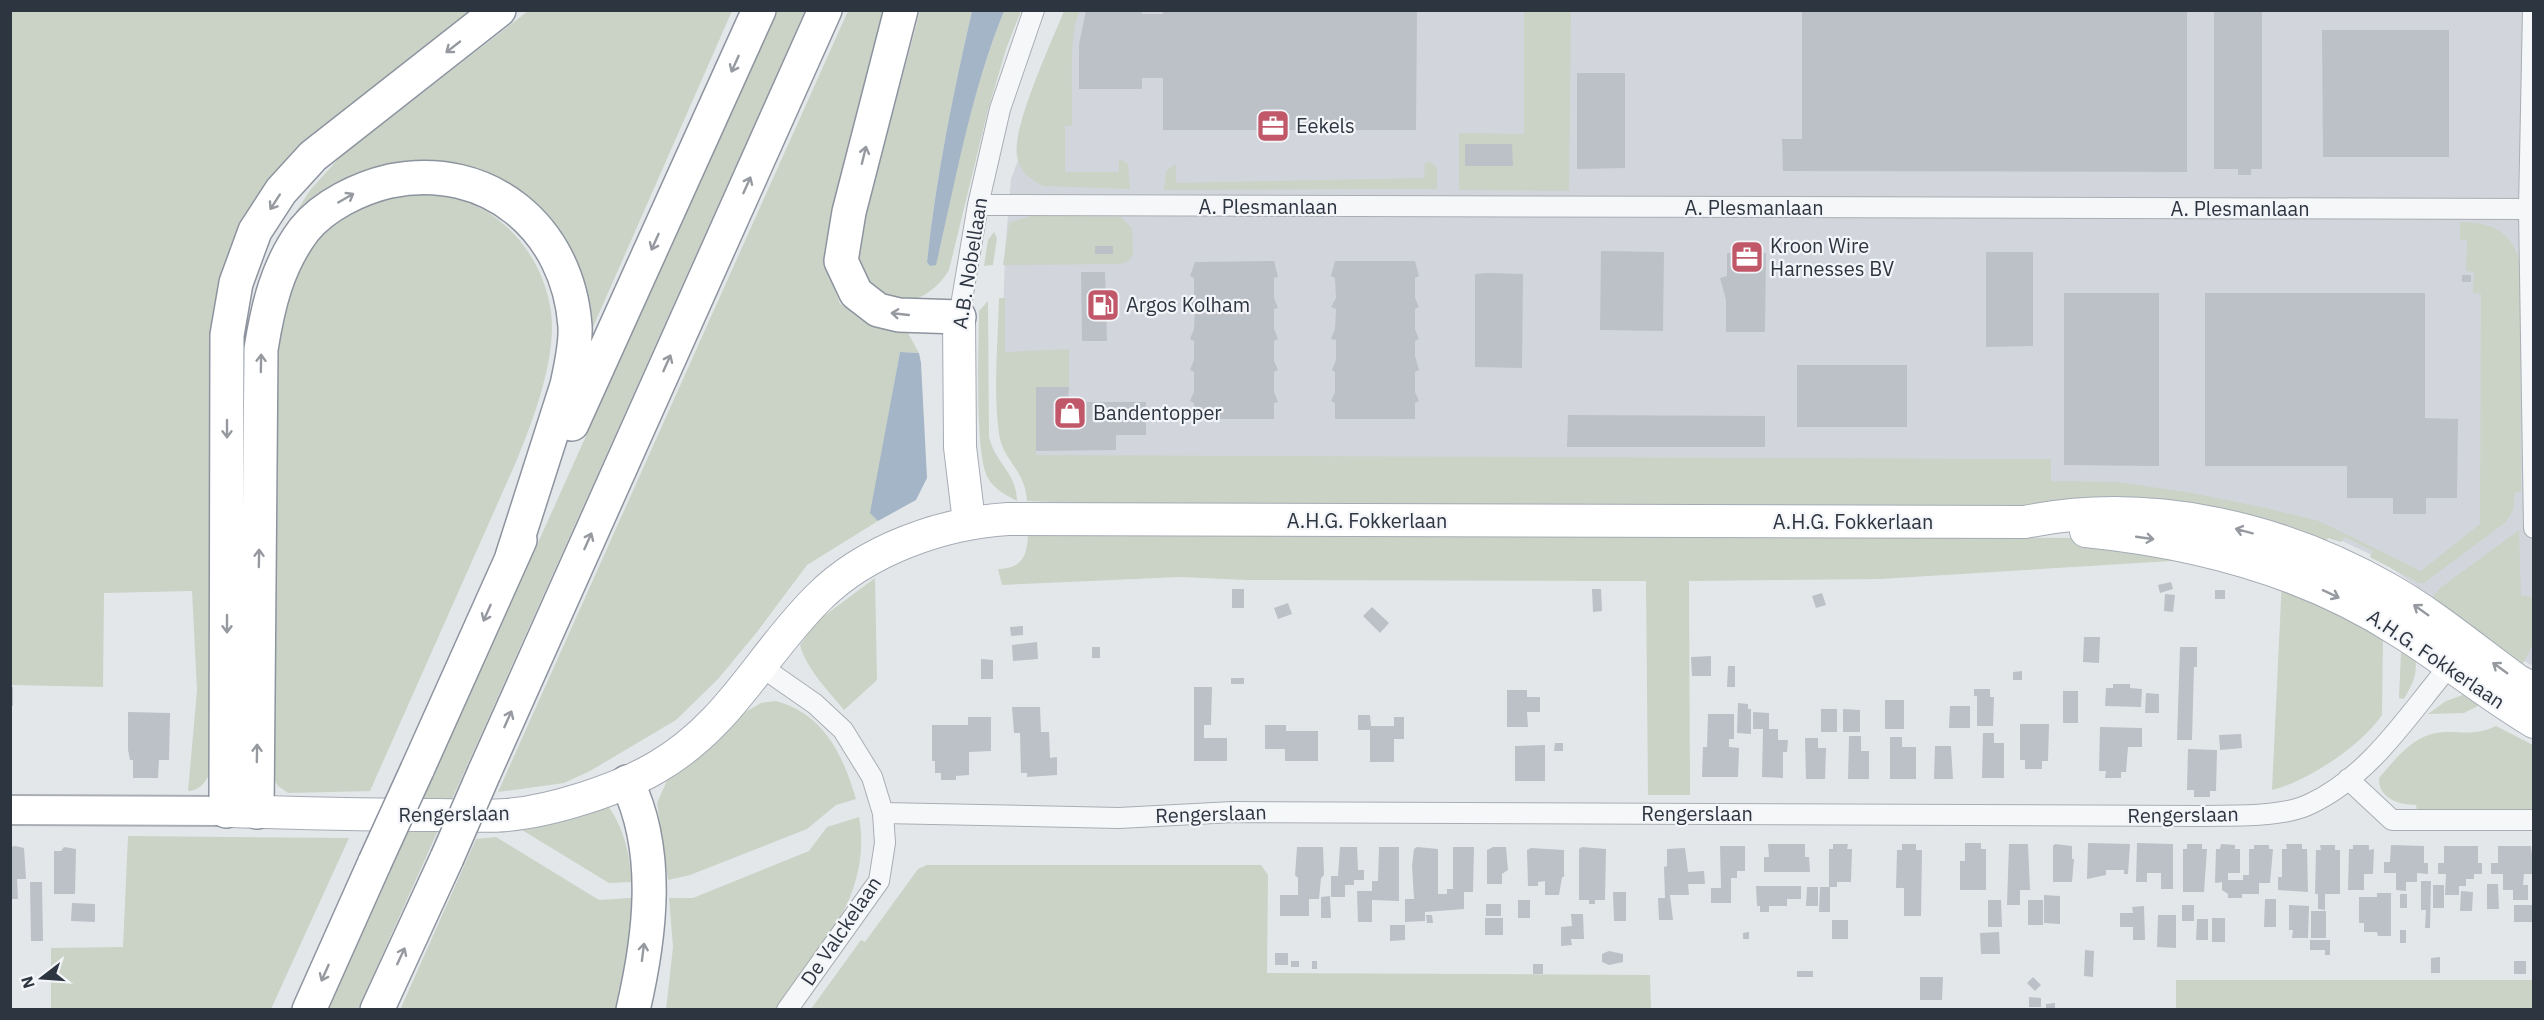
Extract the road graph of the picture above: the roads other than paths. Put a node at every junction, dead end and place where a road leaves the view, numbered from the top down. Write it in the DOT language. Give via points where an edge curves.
graph roads {
  1 [pos="499,10"];
  2 [pos="759,10"];
  3 [pos="825,10"];
  4 [pos="901,10"];
  5 [pos="1034,10"];
  6 [pos="2533,10"];
  7 [pos="978,205"];
  8 [pos="2529,210"];
  9 [pos="959,317"];
  10 [pos="969,522"];
  11 [pos="2534,528"];
  12 [pos="511,560"];
  13 [pos="2458,656"];
  14 [pos="762,667"];
  15 [pos="2534,689"];
  16 [pos="2534,722"];
  17 [pos="2348,779"];
  18 [pos="627,782"];
  19 [pos="10,810"];
  20 [pos="241,812"];
  21 [pos="883,813"];
  22 [pos="2534,820"];
  23 [pos="309,1010"];
  24 [pos="377,1010"];
  25 [pos="633,1010"];
  26 [pos="787,1010"];
  1 -- 20 [label="highway, one-way" via="313,156 282,191 255,231 236,283 227,335"];
  2 -- 12 [label="highway, one-way"];
  24 -- 3 [label="highway, one-way, bridge"];
  9 -- 4 [label="highway, one-way" via="899,315 878,310 856,293 841,261 849,212"];
  5 -- 7 [label="street, A.B. Nobellaan" via="1000,109"];
  6 -- 8 [label="street"];
  7 -- 8 [label="street, A. Plesmanlaan"];
  7 -- 9 [label="street, A.B. Nobellaan"];
  8 -- 11 [label="street"];
  9 -- 10 [label="main road, A.B. Nobellaan" via="960,447"];
  10 -- 13 [label="main road, A.H.G. Fokkerlaan" via="2025,522 2057,530 2160,540 2273,570 2332,594"];
  10 -- 14 [label="main road, A.H.G. Fokkerlaan" via="892,549 846,576 820,596"];
  20 -- 12 [label="highway, one-way" via="261,349 269,301 282,266 305,229 350,195 411,177 466,182 490,190 512,204 552,247 572,303 573,355"];
  12 -- 23 [label="highway, one-way, bridge"];
  15 -- 13 [label="main road, A.H.G. Fokkerlaan, one-way"];
  13 -- 16 [label="main road, A.H.G. Fokkerlaan"];
  13 -- 17 [label="street, Rengerslaan" via="2391,739"];
  14 -- 18 [label="main road, Rengerslaan" via="727,711 685,750"];
  14 -- 21 [label="street" via="815,704 843,730 872,777"];
  17 -- 21 [label="street, Rengerslaan" via="2309,805 2267,813 2201,816 1233,812 1119,818"];
  17 -- 22 [label="street" via="2392,820"];
  18 -- 20 [label="main road, Rengerslaan" via="585,798 508,815"];
  25 -- 18 [label="highway, one-way" via="649,894 645,844"];
  19 -- 20 [label="main road, Rengerslaan"];
  21 -- 26 [label="street, De Valckelaan" via="885,843 879,881"];
}
